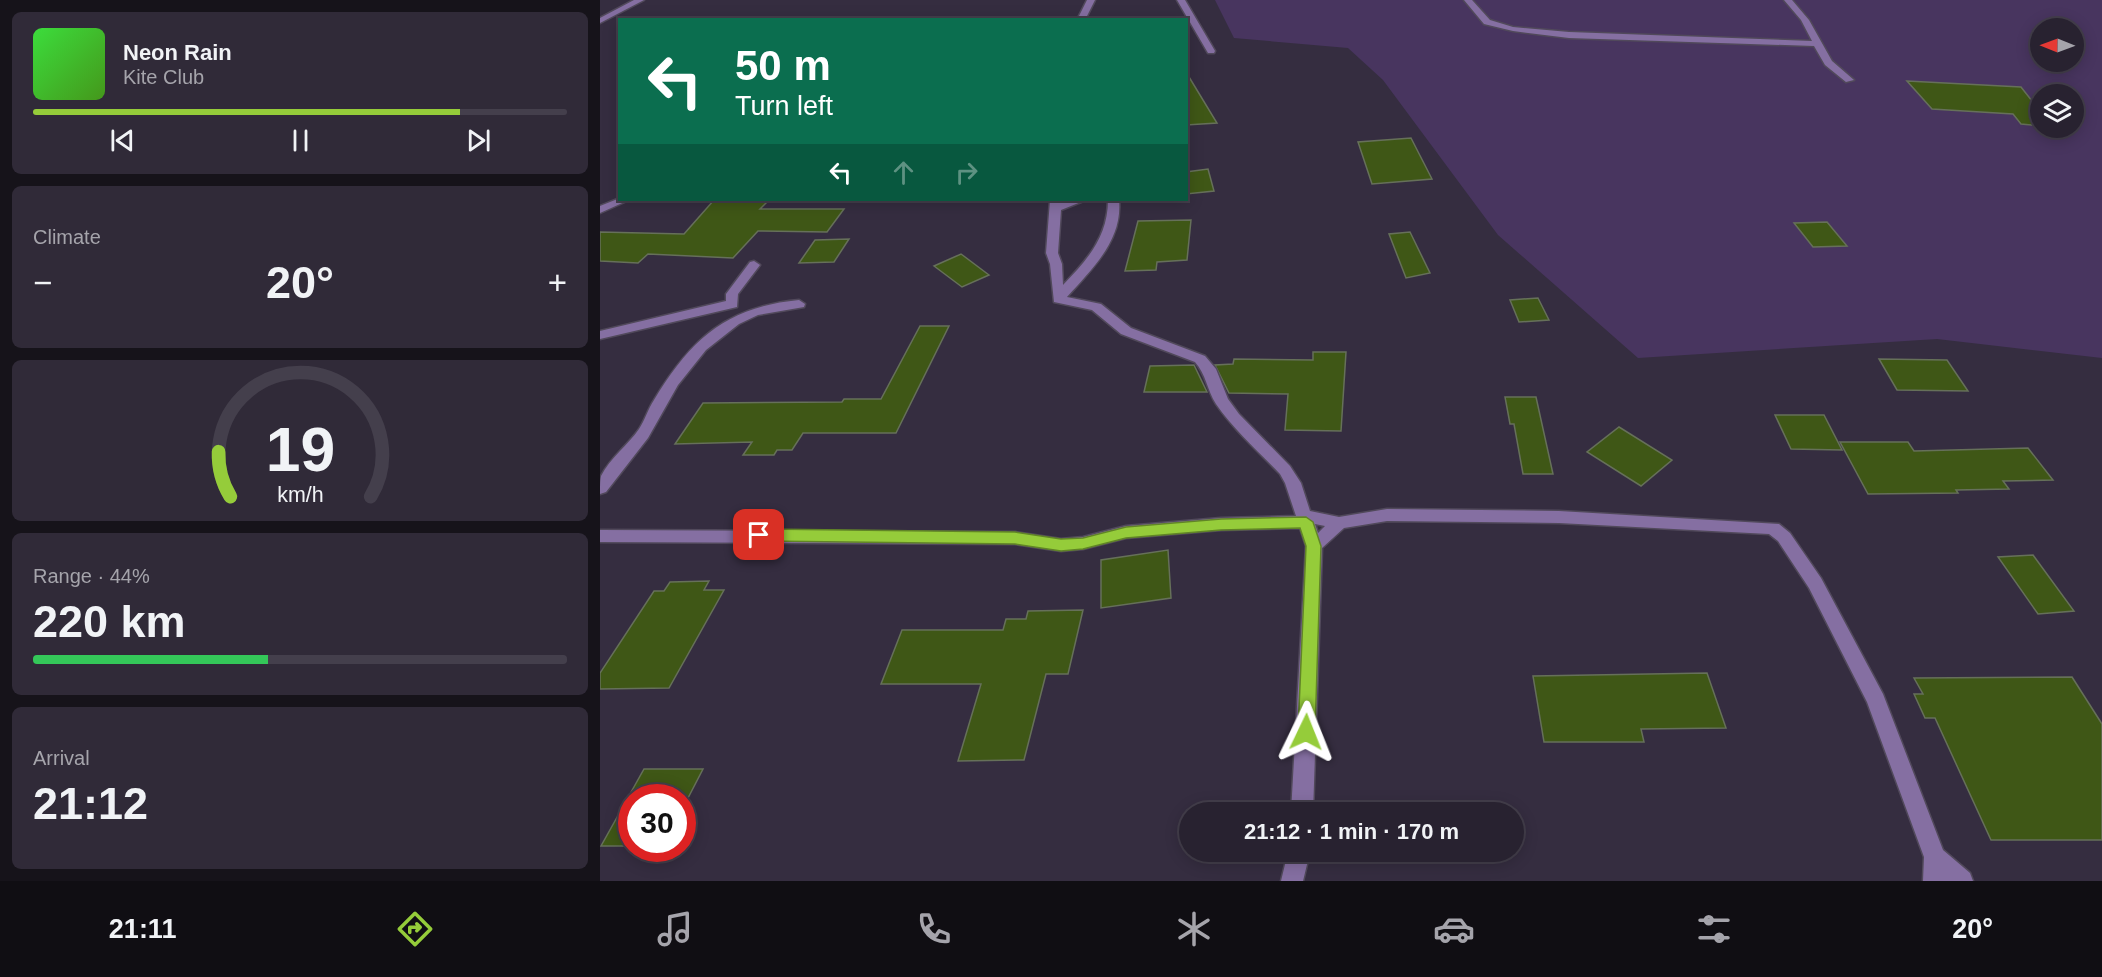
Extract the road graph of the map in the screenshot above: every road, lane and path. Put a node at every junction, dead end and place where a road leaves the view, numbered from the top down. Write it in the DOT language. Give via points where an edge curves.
graph roads {
  1 [pos="640,0"];
  2 [pos="1078,0"];
  3 [pos="1181,0"];
  4 [pos="1468,0"];
  5 [pos="1787,1"];
  6 [pos="1090,2"];
  7 [pos="600,7"];
  8 [pos="624,8"];
  9 [pos="1082,18"];
  10 [pos="600,21"];
  11 [pos="1816,44"];
  12 [pos="1211,51"];
  13 [pos="1849,80"];
  14 [pos="620,201"];
  15 [pos="1074,201"];
  16 [pos="1114,201"];
  17 [pos="1056,204"];
  18 [pos="600,210"];
  19 [pos="754,265"];
  20 [pos="1058,299"];
  21 [pos="732,304"];
  22 [pos="799,304"];
  23 [pos="721,327"];
  24 [pos="600,335"];
  25 [pos="600,488"];
  26 [pos="1305,519"];
  27 [pos="1339,523"];
  28 [pos="600,536"];
  29 [pos="1314,546"];
  30 [pos="1302,802"];
  31 [pos="1935,856"];
  32 [pos="1297,862"];
  33 [pos="1292,881"];
  34 [pos="1934,881"];
  35 [pos="1962,881"];
  1 -- 8 [label="street"];
  2 -- 6 [label="street"];
  3 -- 12 [label="street"];
  4 -- 11 [label="street" via="1487,22 1513,29 1569,35"];
  5 -- 11 [label="street" via="1810,28"];
  6 -- 9 [label="street"];
  7 -- 8 [label="street"];
  8 -- 10 [label="street"];
  11 -- 13 [label="street" via="1833,69"];
  14 -- 18 [label="street"];
  15 -- 17 [label="street"];
  16 -- 20 [label="street" via="1112,230 1098,255"];
  17 -- 20 [label="street" via="1052,253"];
  19 -- 21 [label="street" via="732,294"];
  20 -- 26 [label="street" via="1096,307 1126,331 1200,359 1234,418 1285,470"];
  21 -- 23 [label="street"];
  21 -- 24 [label="street"];
  22 -- 23 [label="street" via="764,309"];
  23 -- 25 [label="street" via="687,364 644,432"];
  26 -- 27 [label="street"];
  26 -- 28 [label="street" via="1126,532 1061,545 1015,538"];
  26 -- 29 [label="street"];
  27 -- 29 [label="street"];
  27 -- 31 [label="street" via="1387,515 1425,515 1559,517 1773,528 1785,537 1815,583 1876,700"];
  29 -- 30 [label="street"];
  31 -- 34 [label="street"];
  31 -- 35 [label="street"];
  32 -- 33 [label="street"];
}
